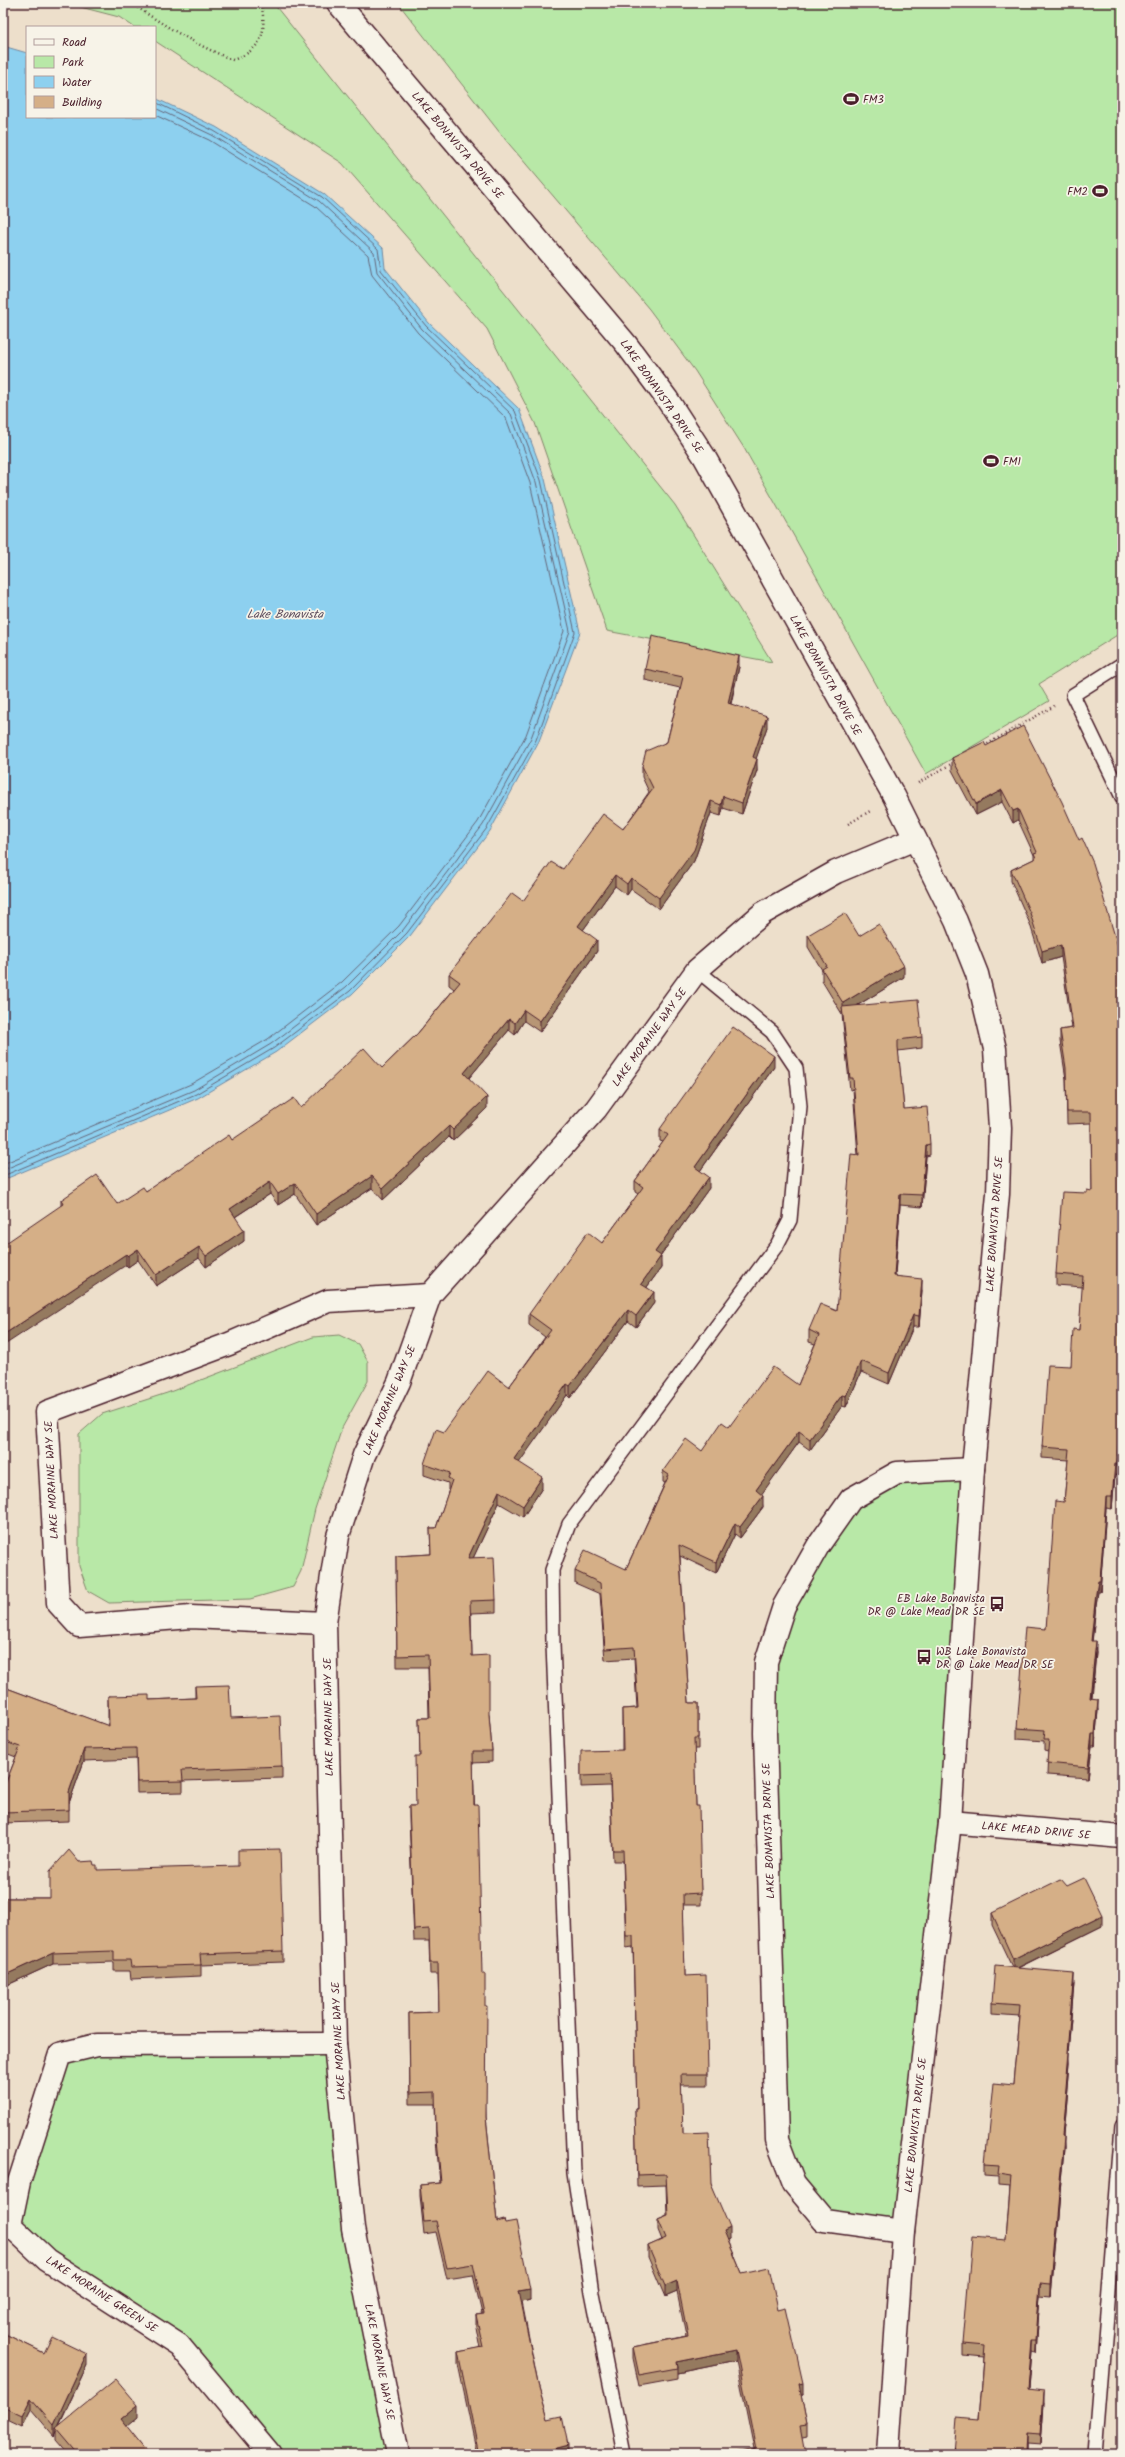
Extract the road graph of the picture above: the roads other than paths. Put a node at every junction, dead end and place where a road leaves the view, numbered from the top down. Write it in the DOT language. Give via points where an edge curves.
graph roads {
  1 [pos="338,3"];
  2 [pos="1122,664"];
  3 [pos="1122,797"];
  4 [pos="915,839"];
  5 [pos="698,970"];
  6 [pos="430,1295"];
  7 [pos="973,1469"];
  8 [pos="326,1623"];
  9 [pos="950,1822"];
  10 [pos="1122,1837"];
  11 [pos="335,2044"];
  12 [pos="1122,2126"];
  13 [pos="903,2231"];
  14 [pos="270,2454"];
  15 [pos="398,2454"];
  16 [pos="624,2454"];
  17 [pos="888,2454"];
  18 [pos="1096,2454"];
  1 -- 4 [label="street, LAKE BONAVISTA DRIVE SE" via="626,344 667,399 704,456 894,796"];
  2 -- 3 [label="lane" via="1073,695"];
  4 -- 5 [label="street, LAKE MORAINE WAY SE" via="836,872 763,913"];
  4 -- 7 [label="street, LAKE BONAVISTA DRIVE SE" via="956,921 977,974 995,1049 1000,1128 998,1194"];
  5 -- 6 [label="street, LAKE MORAINE WAY SE" via="596,1109"];
  5 -- 16 [label="lane" via="772,1032 796,1068 800,1106 790,1220 777,1244 569,1524 552,1570 574,2173 592,2293"];
  6 -- 8 [label="street, LAKE MORAINE WAY SE" via="399,1382 364,1456 341,1529"];
  6 -- 8 [label="street, LAKE MORAINE WAY SE" via="328,1301 228,1344 47,1412 58,1603 79,1626 191,1617"];
  7 -- 9 [label="street, LAKE BONAVISTA DRIVE SE"];
  7 -- 13 [label="street, LAKE BONAVISTA DRIVE SE" via="896,1473 850,1499 818,1546 784,1606 766,1662 765,1733 777,2140 794,2184 824,2220"];
  8 -- 11 [label="street, LAKE MORAINE WAY SE"];
  9 -- 10 [label="street, LAKE MEAD DRIVE SE"];
  9 -- 13 [label="street, LAKE BONAVISTA DRIVE SE"];
  11 -- 14 [label="street, LAKE MORAINE GREEN SE" via="97,2045 60,2054 18,2182 10,2225 46,2260 179,2345"];
  11 -- 15 [label="street, LAKE MORAINE WAY SE" via="353,2229"];
  12 -- 18 [label="lane"];
  13 -- 17 [label="street, LAKE BONAVISTA DRIVE SE"];
}
